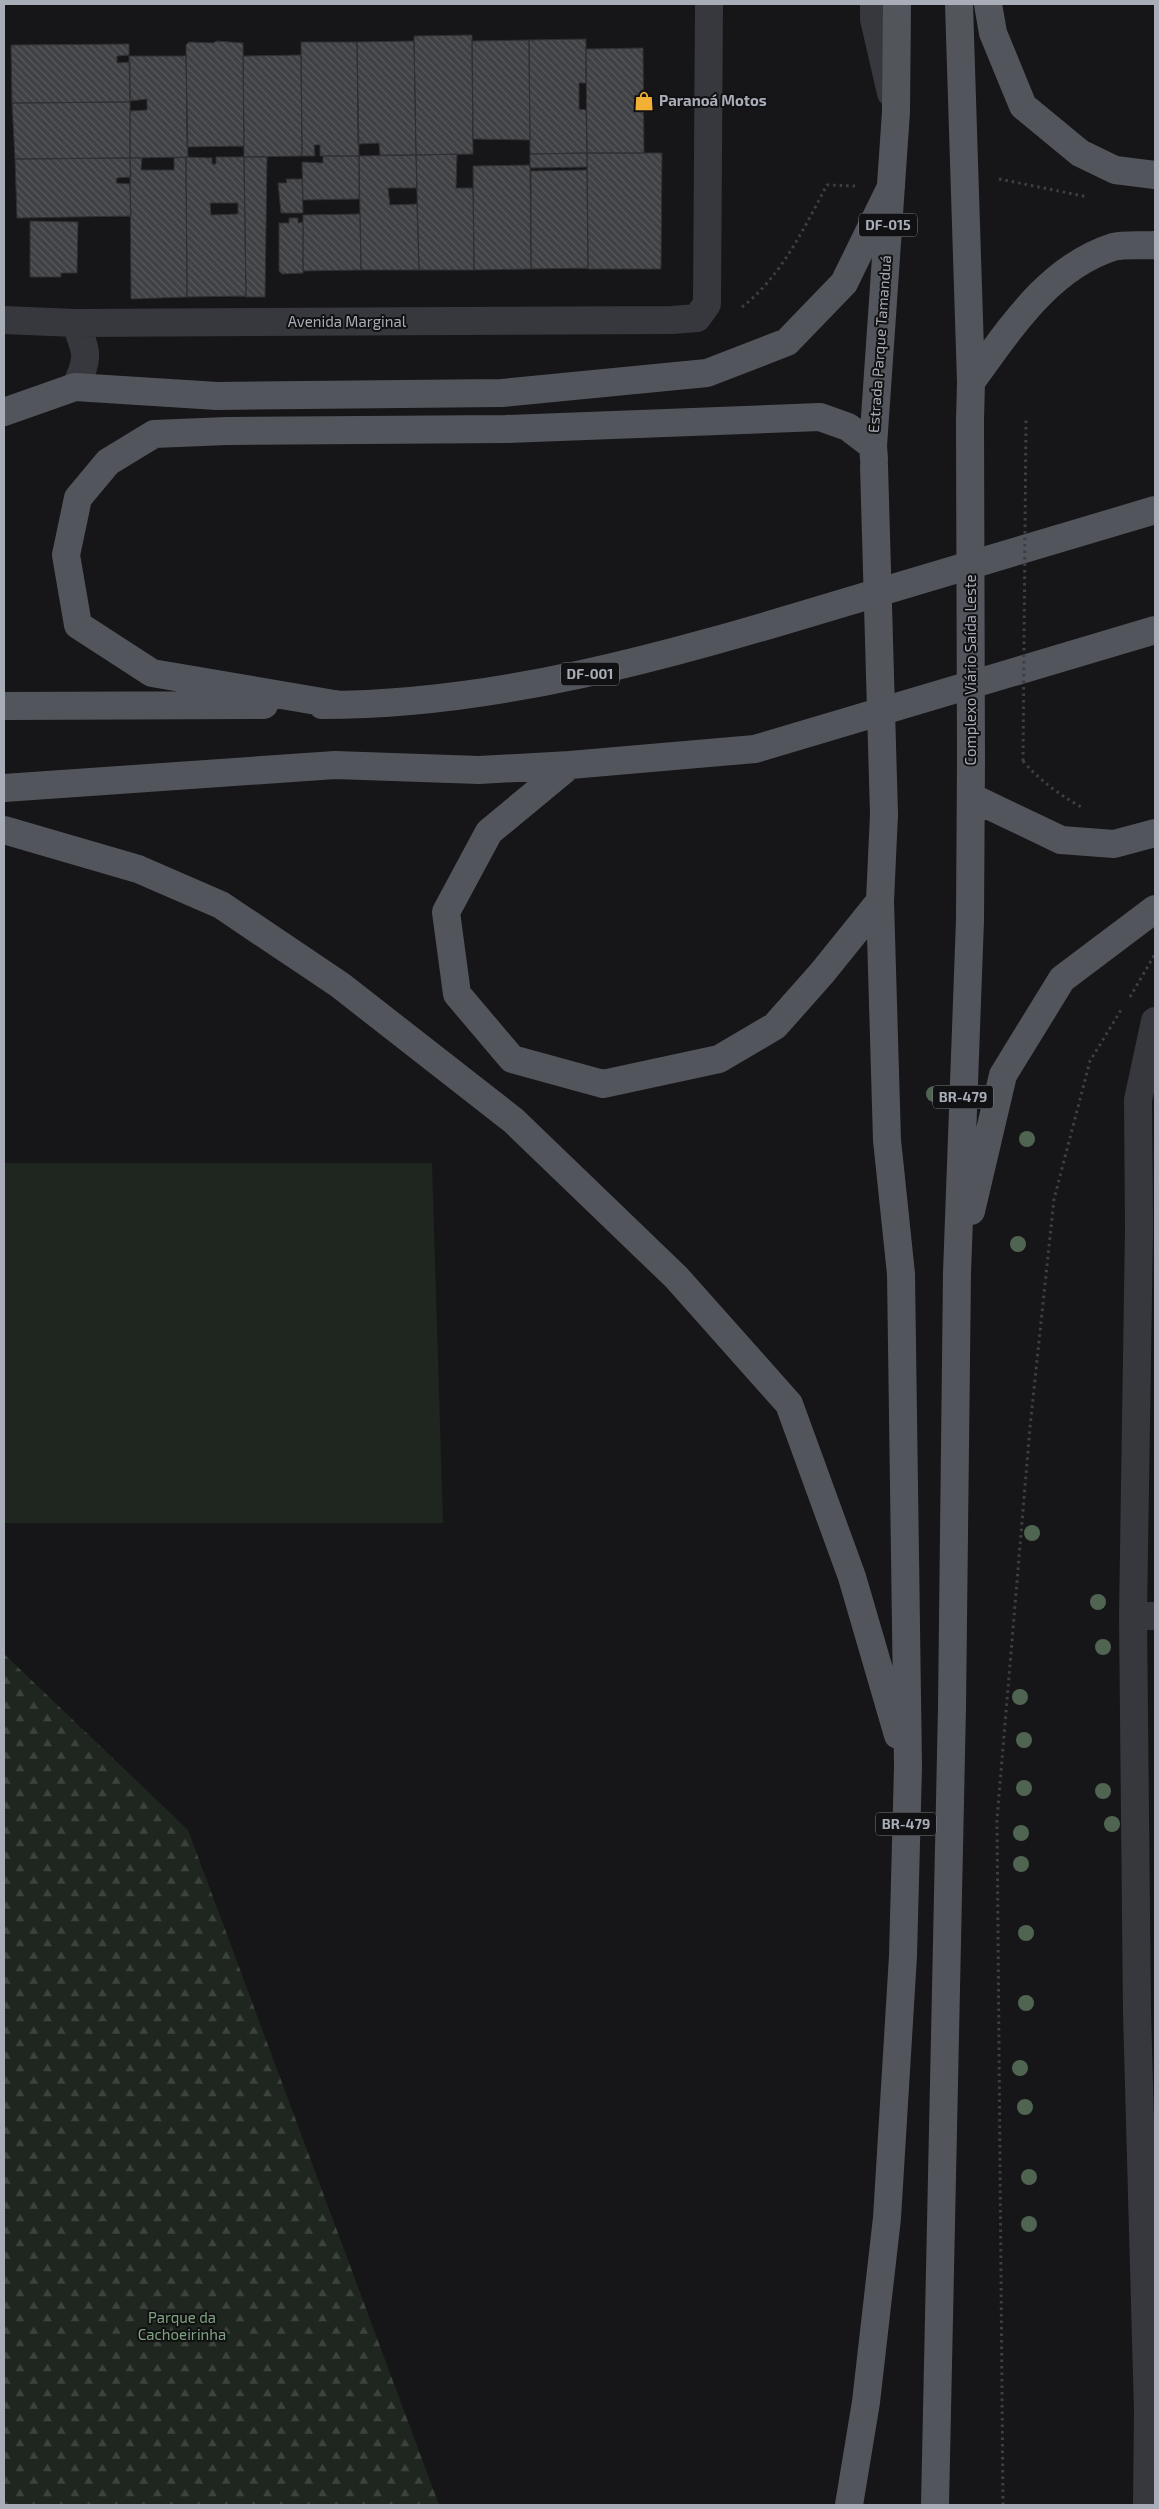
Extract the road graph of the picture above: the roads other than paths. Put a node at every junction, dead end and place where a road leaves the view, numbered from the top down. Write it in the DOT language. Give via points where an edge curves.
graph roads {
  1 [pos="709,4"];
  2 [pos="874,4"];
  3 [pos="897,4"];
  4 [pos="959,4"];
  5 [pos="988,4"];
  6 [pos="896,112"];
  7 [pos="1155,175"];
  8 [pos="891,187"];
  9 [pos="1155,245"];
  10 [pos="4,320"];
  11 [pos="75,323"];
  12 [pos="971,382"];
  13 [pos="75,387"];
  14 [pos="4,412"];
  15 [pos="874,456"];
  16 [pos="1155,510"];
  17 [pos="1155,630"];
  18 [pos="340,705"];
  19 [pos="4,706"];
  20 [pos="570,765"];
  21 [pos="4,788"];
  22 [pos="971,797"];
  23 [pos="4,830"];
  24 [pos="1155,833"];
  25 [pos="880,901"];
  26 [pos="1155,909"];
  27 [pos="1155,1021"];
  28 [pos="1147,1228"];
  29 [pos="957,1273"];
  30 [pos="1144,1616"];
  31 [pos="908,1767"];
  32 [pos="1146,2012"];
  33 [pos="1152,2412"];
  34 [pos="849,2505"];
  35 [pos="936,2505"];
  36 [pos="1147,2505"];
  1 -- 11 [label="street, Avenida Marginal" via="707,304 696,316"];
  2 -- 6 [label="street" via="874,19"];
  3 -- 6 [label="main road, Estrada Parque Tamanduá / DF-015"];
  4 -- 12 [label="main road"];
  5 -- 7 [label="main road" via="993,33 1023,106 1080,153 1115,170"];
  6 -- 8 [label="main road, Estrada Parque Tamanduá / DF-015"];
  8 -- 13 [label="main road" via="844,283 786,342 707,373 502,393 216,396"];
  8 -- 15 [label="main road, Estrada Parque Tamanduá / DF-015"];
  9 -- 12 [label="main road" via="1114,247 1067,269 1025,310"];
  10 -- 11 [label="street, Avenida Marginal"];
  11 -- 13 [label="street" via="85,348 86,367"];
  12 -- 22 [label="main road, Complexo Viário Saída Leste, bridge"];
  13 -- 14 [label="main road"];
  15 -- 18 [label="main road" via="848,427 820,417 506,429 154,434 108,462 78,498 66,554 78,624 152,673"];
  15 -- 25 [label="main road, BR-479, bridge" via="884,814"];
  16 -- 18 [label="main road, DF-001" via="766,626 593,673 462,696"];
  17 -- 20 [label="main road" via="756,749"];
  18 -- 19 [label="main road, DF-001"];
  20 -- 21 [label="main road" via="479,770 335,765"];
  20 -- 25 [label="main road" via="489,832 446,912 457,994 512,1059 602,1084 719,1059 775,1026 822,974"];
  22 -- 24 [label="main road" via="1061,840 1114,844"];
  22 -- 29 [label="main road, Complexo Viário Saída Leste / BR-479" via="970,920"];
  23 -- 31 [label="main road" via="138,870 221,905 340,985 514,1121 676,1277 789,1404 852,1577"];
  25 -- 31 [label="main road, BR-479" via="887,1140 901,1274"];
  26 -- 29 [label="main road" via="1062,979 1003,1075"];
  27 -- 28 [label="street" via="1138,1100"];
  28 -- 30 [label="street"];
  29 -- 35 [label="main road, BR-479"];
  30 -- 32 [label="street"];
  31 -- 34 [label="main road, BR-479" via="904,1956 887,2218 866,2402"];
  32 -- 33 [label="street"];
  33 -- 36 [label="street"];
}
